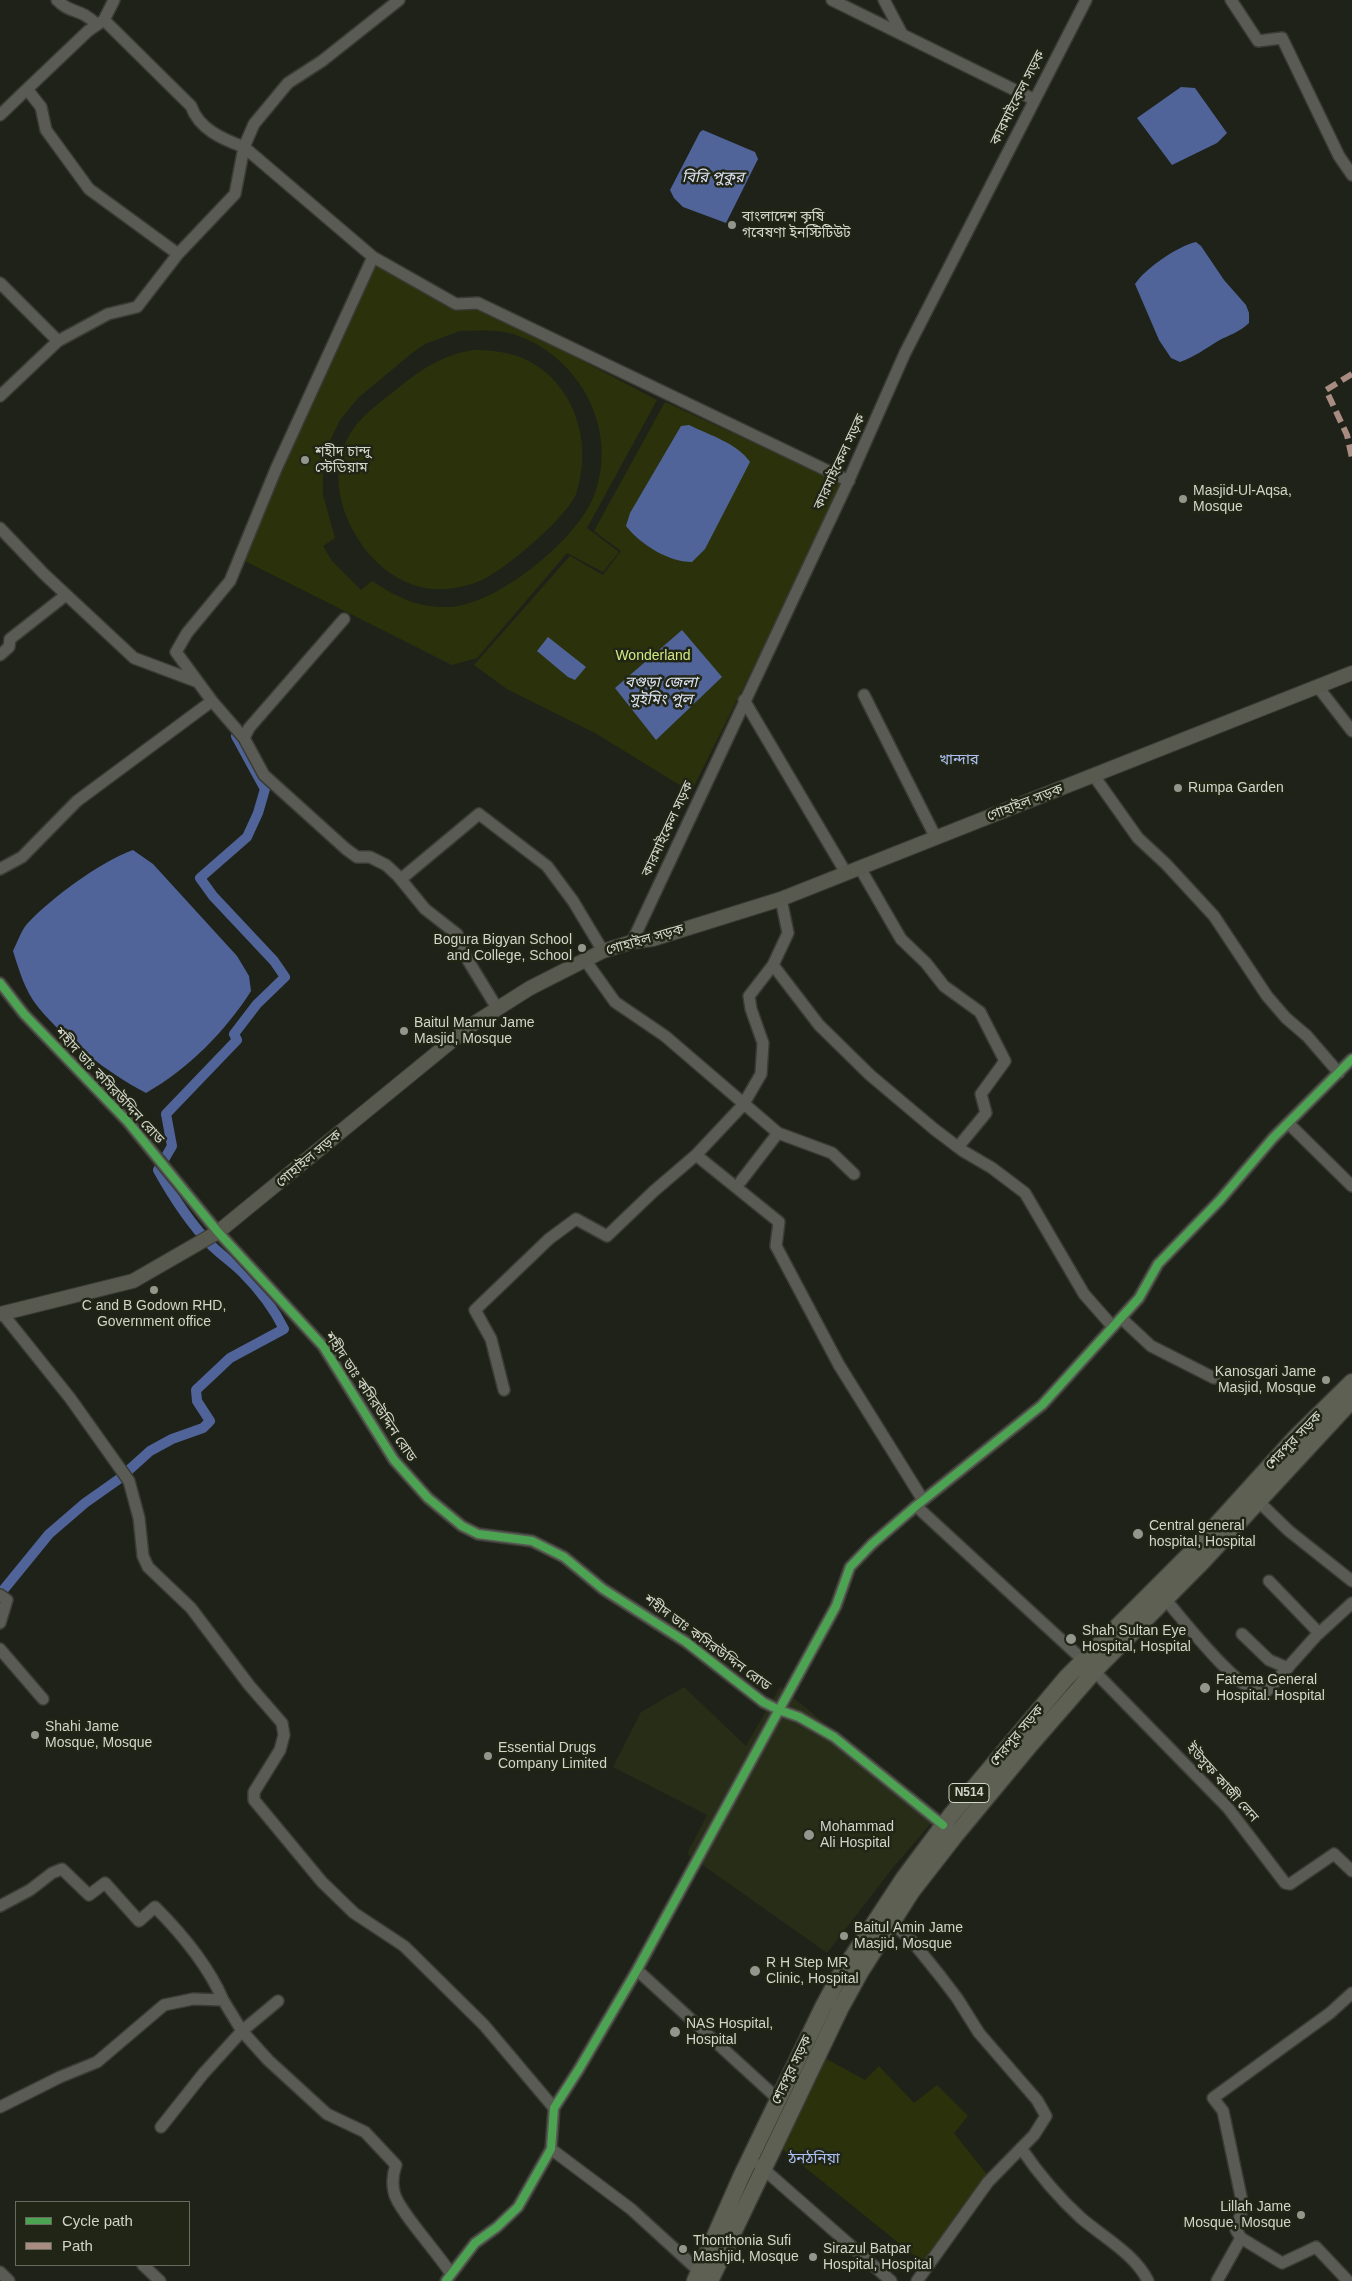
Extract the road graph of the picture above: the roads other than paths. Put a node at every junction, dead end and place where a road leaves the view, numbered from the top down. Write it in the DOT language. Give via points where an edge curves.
graph roads {
  1 [pos="56,0"];
  2 [pos="114,0"];
  3 [pos="399,0"];
  4 [pos="832,0"];
  5 [pos="884,0"];
  6 [pos="1086,0"];
  7 [pos="1231,0"];
  8 [pos="100,22"];
  9 [pos="902,34"];
  10 [pos="25,91"];
  11 [pos="1033,100"];
  12 [pos="0,115"];
  13 [pos="244,148"];
  14 [pos="1352,175"];
  15 [pos="178,254"];
  16 [pos="373,257"];
  17 [pos="0,283"];
  18 [pos="58,341"];
  19 [pos="0,396"];
  20 [pos="849,481"];
  21 [pos="0,528"];
  22 [pos="66,595"];
  23 [pos="344,619"];
  24 [pos="0,655"];
  25 [pos="1352,673"];
  26 [pos="198,682"];
  27 [pos="1318,687"];
  28 [pos="864,695"];
  29 [pos="744,700"];
  30 [pos="212,701"];
  31 [pos="1352,731"];
  32 [pos="244,738"];
  33 [pos="1094,776"];
  34 [pos="936,838"];
  35 [pos="860,868"];
  36 [pos="0,869"];
  37 [pos="846,873"];
  38 [pos="401,879"];
  39 [pos="781,899"];
  40 [pos="632,942"];
  41 [pos="603,951"];
  42 [pos="585,960"];
  43 [pos="773,966"];
  44 [pos="0,983"];
  45 [pos="498,1008"];
  46 [pos="1352,1059"];
  47 [pos="1339,1073"];
  48 [pos="743,1104"];
  49 [pos="1288,1123"];
  50 [pos="778,1134"];
  51 [pos="958,1147"];
  52 [pos="696,1155"];
  53 [pos="854,1174"];
  54 [pos="741,1180"];
  55 [pos="1352,1186"];
  56 [pos="210,1237"];
  57 [pos="1,1313"];
  58 [pos="1117,1323"];
  59 [pos="1214,1378"];
  60 [pos="1352,1382"];
  61 [pos="504,1390"];
  62 [pos="1352,1400"];
  63 [pos="1258,1501"];
  64 [pos="920,1503"];
  65 [pos="1269,1581"];
  66 [pos="1352,1581"];
  67 [pos="2,1596"];
  68 [pos="1165,1599"];
  69 [pos="1352,1603"];
  70 [pos="0,1623"];
  71 [pos="1242,1634"];
  72 [pos="1319,1634"];
  73 [pos="0,1649"];
  74 [pos="1089,1665"];
  75 [pos="1288,1668"];
  76 [pos="43,1699"];
  77 [pos="779,1710"];
  78 [pos="943,1825"];
  79 [pos="1352,1869"];
  80 [pos="0,1906"];
  81 [pos="887,1918"];
  82 [pos="636,1970"];
  83 [pos="1352,1993"];
  84 [pos="223,2000"];
  85 [pos="278,2001"];
  86 [pos="242,2030"];
  87 [pos="778,2099"];
  88 [pos="0,2107"];
  89 [pos="554,2108"];
  90 [pos="161,2128"];
  91 [pos="1021,2148"];
  92 [pos="551,2149"];
  93 [pos="751,2157"];
  94 [pos="763,2170"];
  95 [pos="1241,2238"];
  96 [pos="144,2266"];
  97 [pos="0,2272"];
  98 [pos="449,2277"];
  99 [pos="702,2278"];
  100 [pos="8,2281"];
  101 [pos="160,2281"];
  102 [pos="891,2281"];
  103 [pos="917,2281"];
  104 [pos="1148,2281"];
  105 [pos="1217,2281"];
  106 [pos="1348,2281"];
  1 -- 8 [label="street" via="70,10 82,12"];
  2 -- 8 [label="street"];
  3 -- 13 [label="street" via="288,84 254,124"];
  4 -- 9 [label="street"];
  5 -- 9 [label="street"];
  6 -- 11 [label="street, কারমাইকেল সড়ক"];
  7 -- 14 [label="street" via="1258,41 1282,38 1339,156"];
  8 -- 10 [label="street"];
  8 -- 13 [label="street" via="191,106 198,122"];
  9 -- 11 [label="street"];
  10 -- 12 [label="street"];
  10 -- 15 [label="street" via="40,107 46,130 89,189"];
  11 -- 20 [label="street, কারমাইকেল সড়ক" via="905,353"];
  13 -- 15 [label="street" via="235,194"];
  13 -- 16 [label="street"];
  15 -- 18 [label="street" via="137,308 108,314"];
  16 -- 20 [label="street" via="456,304 478,303"];
  16 -- 26 [label="street" via="276,469 230,581 187,633 176,652"];
  17 -- 18 [label="street"];
  18 -- 19 [label="street"];
  20 -- 29 [label="street, কারমাইকেল সড়ক"];
  21 -- 22 [label="street"];
  22 -- 24 [label="street" via="10,639 9,647"];
  22 -- 26 [label="street" via="134,658"];
  23 -- 32 [label="street" via="249,728"];
  25 -- 27 [label="main road, গোহাইল সড়ক"];
  26 -- 30 [label="street"];
  27 -- 31 [label="street"];
  27 -- 33 [label="main road, গোহাইল সড়ক"];
  28 -- 34 [label="street"];
  29 -- 37 [label="street"];
  29 -- 40 [label="street, কারমাইকেল সড়ক"];
  30 -- 32 [label="street"];
  30 -- 36 [label="street" via="77,801 22,857"];
  32 -- 38 [label="street" via="264,775 331,836 357,857 386,865"];
  33 -- 34 [label="main road, গোহাইল সড়ক"];
  33 -- 47 [label="street" via="1138,838 1214,916 1267,996"];
  34 -- 35 [label="main road, গোহাইল সড়ক"];
  35 -- 37 [label="main road, গোহাইল সড়ক"];
  35 -- 51 [label="street" via="901,939 944,986 980,1012 1005,1061 981,1094 986,1113"];
  37 -- 39 [label="main road, গোহাইল সড়ক"];
  38 -- 41 [label="street" via="479,814 547,866"];
  38 -- 45 [label="street" via="425,909 457,934 469,962"];
  39 -- 40 [label="main road, গোহাইল সড়ক" via="652,939"];
  39 -- 43 [label="street" via="788,933"];
  40 -- 41 [label="main road, গোহাইল সড়ক"];
  41 -- 42 [label="main road, গোহাইল সড়ক"];
  42 -- 45 [label="main road, গোহাইল সড়ক"];
  42 -- 48 [label="street" via="615,1002 665,1036"];
  43 -- 48 [label="street" via="749,996 763,1043 761,1074"];
  43 -- 51 [label="street" via="843,1051"];
  44 -- 56 [label="street, শহীদ ডাঃ কসিরউদ্দিন রোড" via="24,1014 167,1168"];
  45 -- 56 [label="main road, গোহাইল সড়ক" via="428,1059"];
  46 -- 47 [label="street"];
  47 -- 49 [label="street"];
  48 -- 50 [label="street"];
  48 -- 52 [label="street"];
  49 -- 55 [label="street"];
  49 -- 58 [label="street" via="1158,1264 1139,1298"];
  50 -- 53 [label="street" via="832,1153"];
  50 -- 54 [label="street"];
  51 -- 58 [label="street" via="1025,1193 1084,1294"];
  52 -- 61 [label="street" via="607,1236 576,1219 549,1239 475,1310 491,1340"];
  52 -- 64 [label="street" via="779,1222 776,1246 839,1365"];
  56 -- 57 [label="main road, গোহাইল সড়ক" via="133,1281"];
  56 -- 77 [label="street, শহীদ ডাঃ কসিরউদ্দিন রোড" via="323,1346 394,1460 428,1498 462,1526 478,1534 532,1541 564,1557 603,1589 678,1637"];
  57 -- 89 [label="street" via="34,1351 124,1474 139,1518 143,1556 148,1567 191,1608 248,1685 282,1724 284,1735 280,1750 254,1792 254,1800 322,1882 354,1913 404,1946 484,2025"];
  58 -- 59 [label="street" via="1151,1346"];
  58 -- 64 [label="street" via="1042,1405"];
  60 -- 74 [label="highway, শেরপুর সড়ক / N514" via="1297,1436"];
  62 -- 63 [label="highway, শেরপুর সড়ক / N514"];
  63 -- 66 [label="street" via="1289,1531"];
  63 -- 68 [label="highway, শেরপুর সড়ক / N514"];
  64 -- 74 [label="street"];
  64 -- 77 [label="street" via="850,1567 836,1606"];
  65 -- 72 [label="street"];
  67 -- 70 [label="street" via="7,1600"];
  68 -- 74 [label="highway, শেরপুর সড়ক / N514"];
  68 -- 75 [label="street" via="1225,1669 1248,1688 1260,1694 1266,1693"];
  69 -- 72 [label="street"];
  71 -- 75 [label="street" via="1269,1660"];
  72 -- 75 [label="street"];
  73 -- 76 [label="street"];
  74 -- 78 [label="highway, শেরপুর সড়ক / N514"];
  74 -- 79 [label="street, ইউসুফ কাজী লেন" via="1228,1808 1286,1883 1290,1884 1334,1854"];
  74 -- 81 [label="highway, শেরপুর সড়ক / N514" via="912,1891"];
  77 -- 78 [label="street, শহীদ ডাঃ কসিরউদ্দিন রোড" via="834,1736"];
  77 -- 82 [label="street"];
  78 -- 81 [label="highway, শেরপুর সড়ক / N514"];
  80 -- 84 [label="street" via="62,1869 89,1895 105,1883 139,1921 154,1907 166,1918 216,1983"];
  81 -- 87 [label="highway, শেরপুর সড়ক / N514" via="839,1977"];
  81 -- 91 [label="street" via="941,1977 979,2033 1044,2111 1043,2124"];
  81 -- 94 [label="highway, শেরপুর সড়ক / N514"];
  82 -- 87 [label="street"];
  82 -- 89 [label="street"];
  83 -- 95 [label="street" via="1330,2013 1213,2098 1226,2124 1243,2206 1236,2230"];
  84 -- 86 [label="street"];
  84 -- 88 [label="street" via="193,1999 164,2006 97,2062"];
  85 -- 86 [label="street"];
  86 -- 90 [label="street"];
  86 -- 98 [label="street" via="268,2060 327,2114 365,2132 396,2165 394,2193 439,2254"];
  87 -- 93 [label="highway, শেরপুর সড়ক / N514"];
  89 -- 92 [label="street"];
  91 -- 103 [label="street" via="988,2182"];
  91 -- 104 [label="street" via="1043,2178 1079,2216 1134,2262"];
  92 -- 98 [label="street" via="518,2207 475,2243"];
  92 -- 99 [label="street" via="631,2209"];
  93 -- 94 [label="street"];
  93 -- 99 [label="highway, শেরপুর সড়ক / N514"];
  94 -- 99 [label="highway, শেরপুর সড়ক / N514"];
  94 -- 102 [label="street"];
  95 -- 105 [label="street"];
  95 -- 106 [label="street" via="1282,2263 1316,2247"];
  96 -- 101 [label="street"];
  97 -- 100 [label="street"];
}
